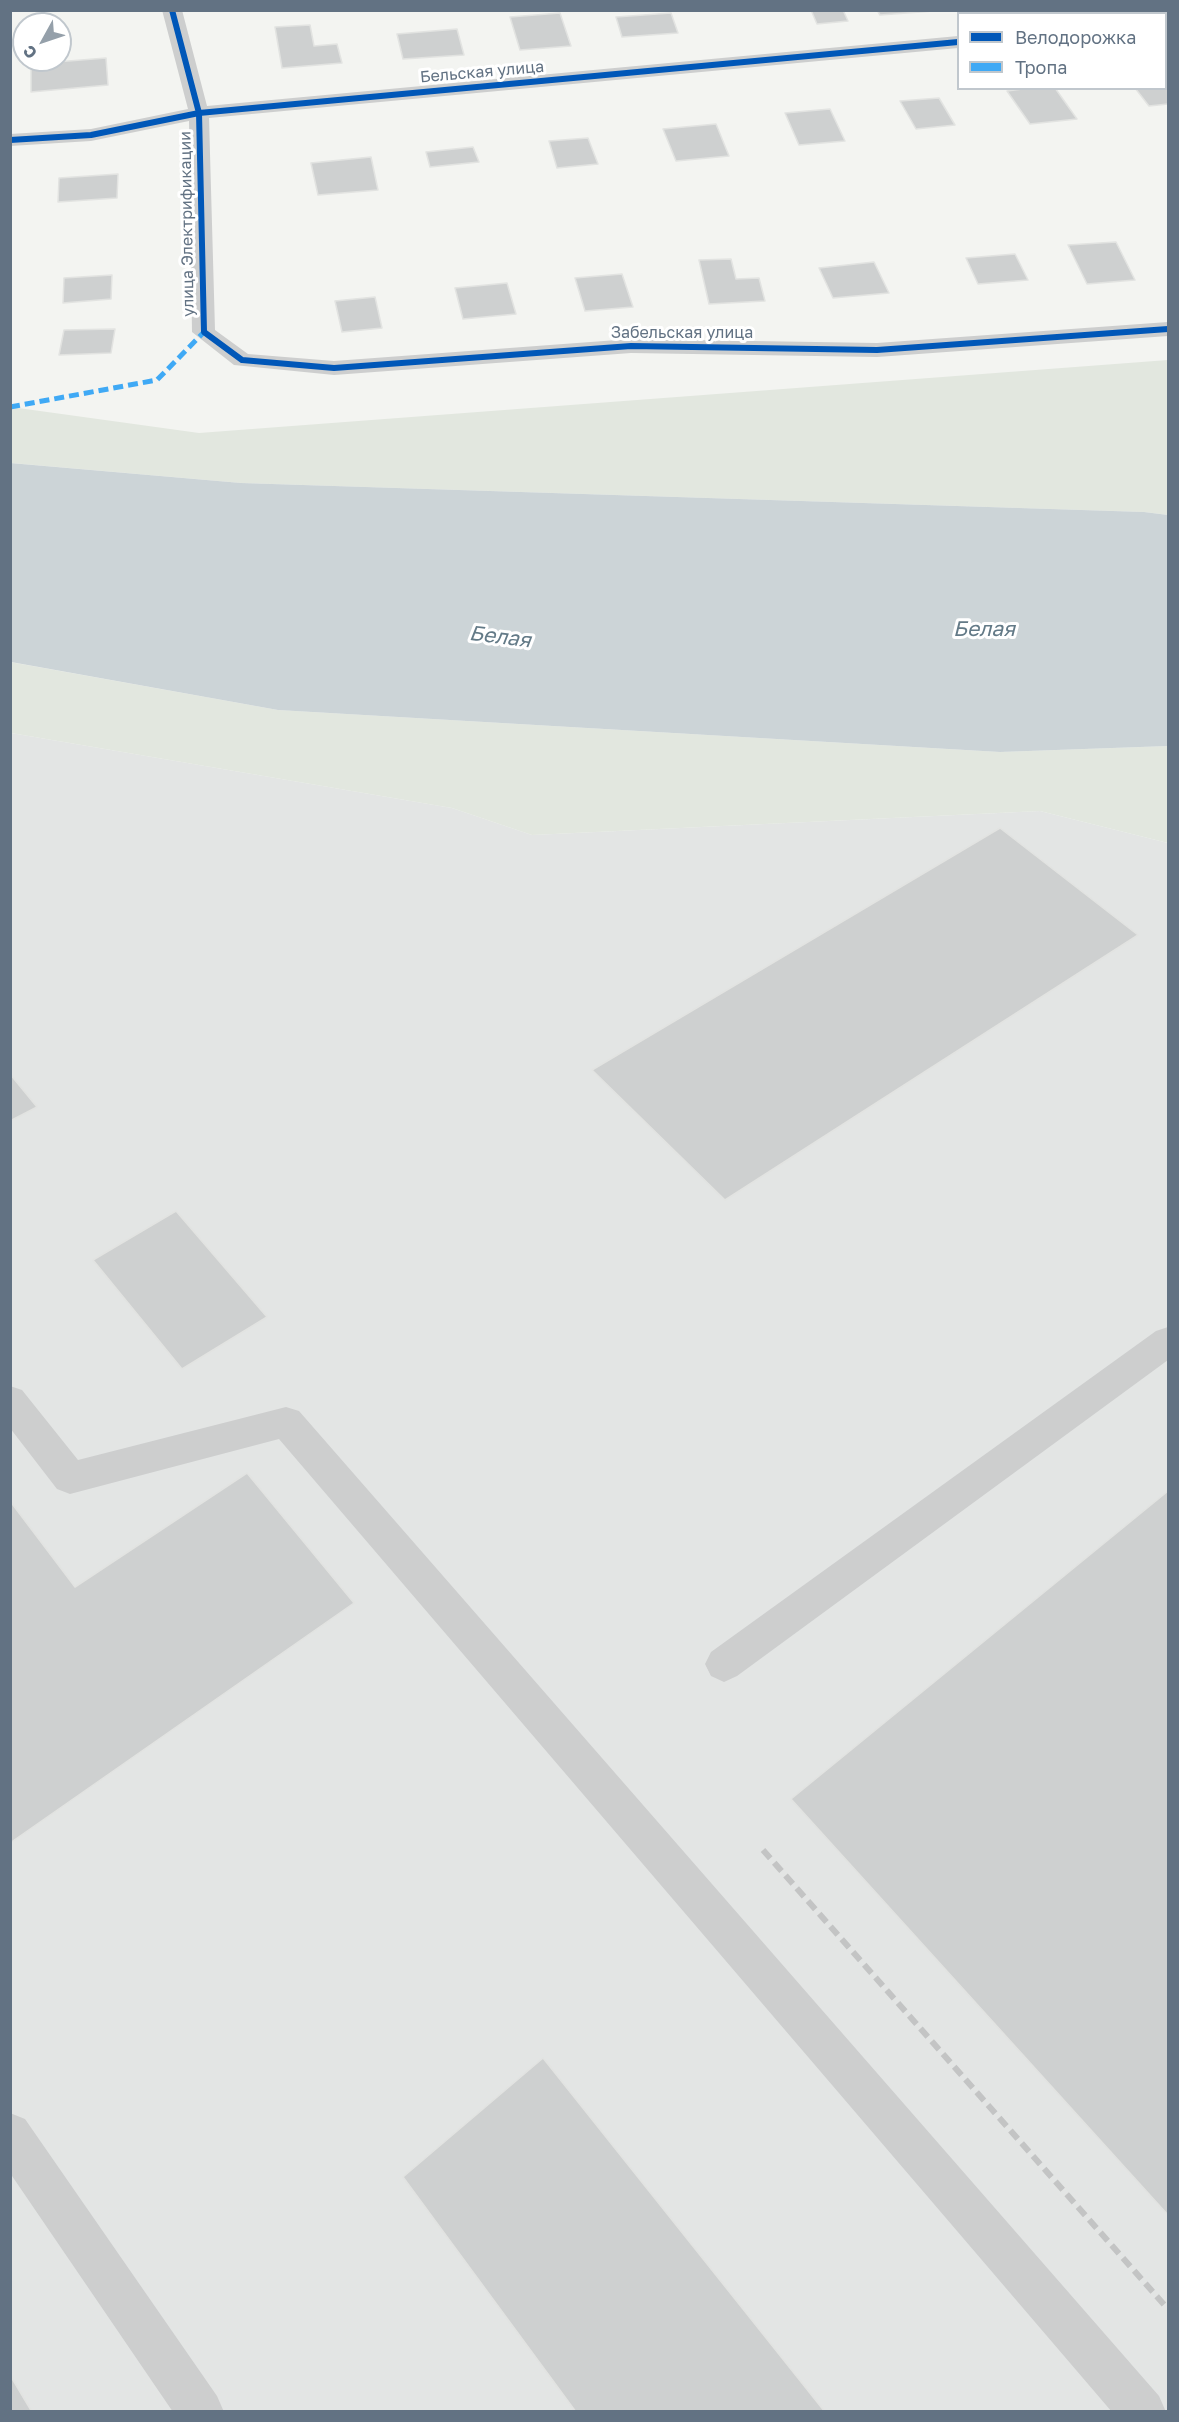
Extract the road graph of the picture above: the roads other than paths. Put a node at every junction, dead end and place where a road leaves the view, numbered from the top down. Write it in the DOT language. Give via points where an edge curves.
graph roads {
  1 [pos="172,10"];
  2 [pos="957,42"];
  3 [pos="200,113"];
  4 [pos="10,140"];
  5 [pos="1168,329"];
  6 [pos="204,332"];
  7 [pos="1168,1341"];
  8 [pos="10,1401"];
  9 [pos="724,1664"];
  10 [pos="10,2134"];
  11 [pos="201,2412"];
  12 [pos="1143,2412"];
  1 -- 3 [label="street, улица Электрификации"];
  2 -- 3 [label="street, Бельская улица"];
  3 -- 4 [label="street, Бельская улица" via="91,135"];
  3 -- 6 [label="street, улица Электрификации"];
  5 -- 6 [label="street, Забельская улица" via="878,350 632,346 334,368 242,360"];
  7 -- 9 [label="street"];
  8 -- 12 [label="street" via="70,1478 286,1422"];
  10 -- 11 [label="street"];
}
